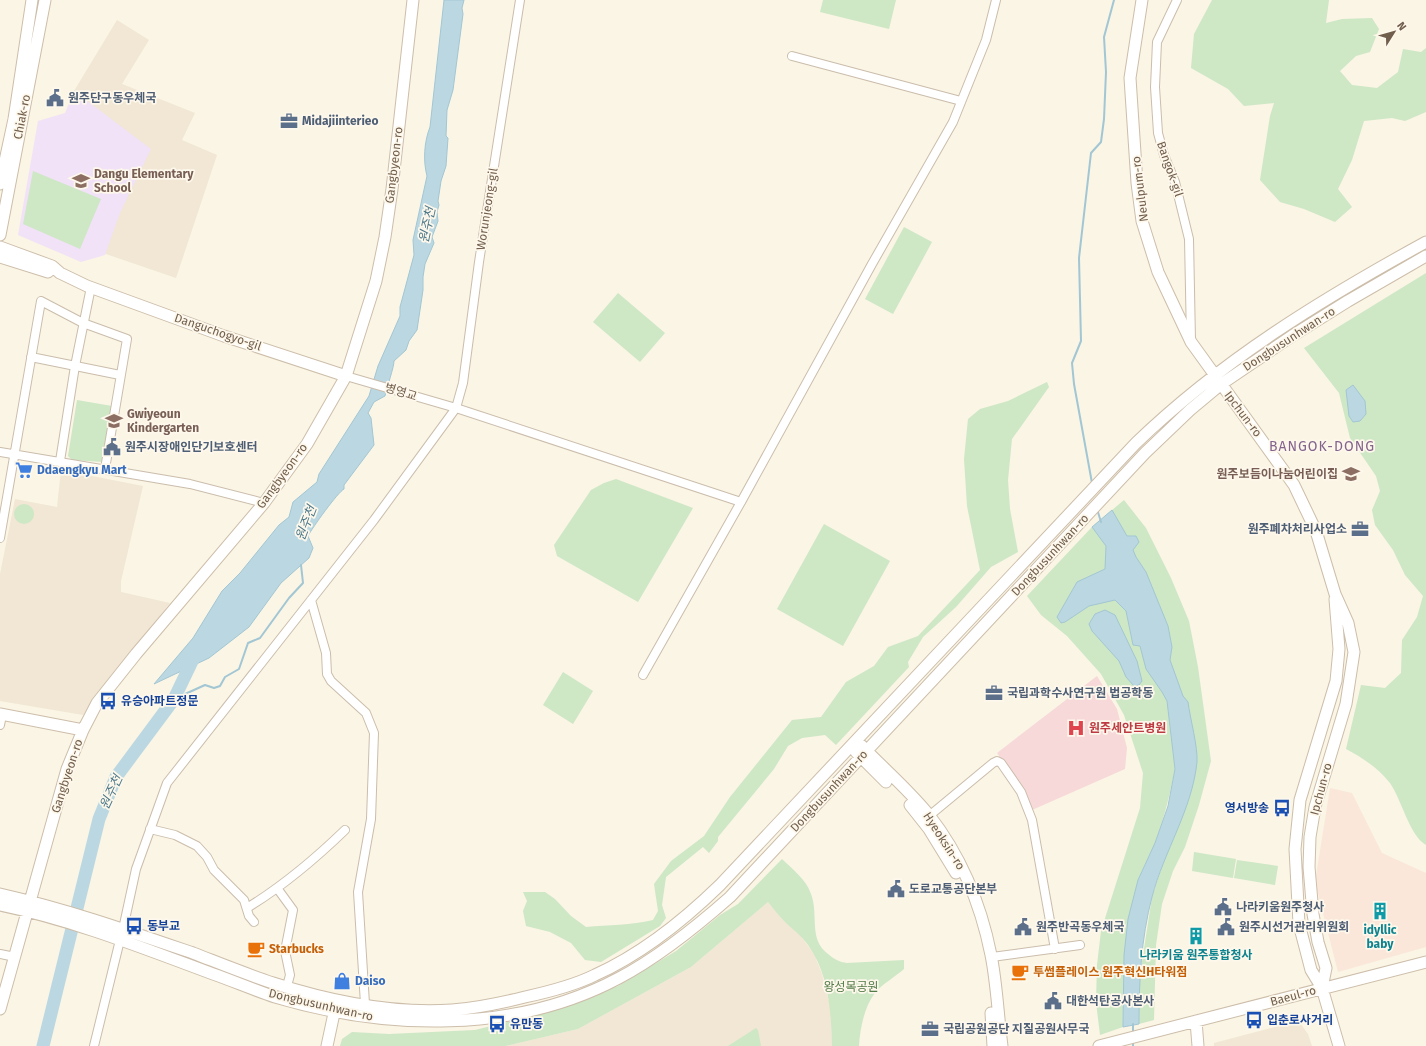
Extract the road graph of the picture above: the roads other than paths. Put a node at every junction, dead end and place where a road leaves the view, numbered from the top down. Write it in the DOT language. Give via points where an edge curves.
graph roads {
  1 [pos="32,0"];
  2 [pos="45,0"];
  3 [pos="413,0"];
  4 [pos="520,0"];
  5 [pos="996,0"];
  6 [pos="1142,0"];
  7 [pos="1177,0"];
  8 [pos="792,56"];
  9 [pos="961,101"];
  10 [pos="0,184"];
  11 [pos="0,235"];
  12 [pos="1426,242"];
  13 [pos="0,247"];
  14 [pos="1426,256"];
  15 [pos="0,257"];
  16 [pos="1377,268"];
  17 [pos="60,273"];
  18 [pos="1384,280"];
  19 [pos="91,287"];
  20 [pos="83,323"];
  21 [pos="1191,342"];
  22 [pos="31,357"];
  23 [pos="75,366"];
  24 [pos="120,375"];
  25 [pos="1213,375"];
  26 [pos="351,377"];
  27 [pos="1220,385"];
  28 [pos="456,408"];
  29 [pos="0,452"];
  30 [pos="16,455"];
  31 [pos="60,461"];
  32 [pos="104,469"];
  33 [pos="741,502"];
  34 [pos="264,503"];
  35 [pos="0,538"];
  36 [pos="1334,594"];
  37 [pos="311,600"];
  38 [pos="643,675"];
  39 [pos="1,718"];
  40 [pos="83,730"];
  41 [pos="853,743"];
  42 [pos="863,754"];
  43 [pos="929,816"];
  44 [pos="150,829"];
  45 [pos="345,830"];
  46 [pos="277,888"];
  47 [pos="0,894"];
  48 [pos="0,905"];
  49 [pos="32,907"];
  50 [pos="247,908"];
  51 [pos="254,922"];
  52 [pos="119,927"];
  53 [pos="117,939"];
  54 [pos="1080,945"];
  55 [pos="1055,949"];
  56 [pos="0,954"];
  57 [pos="15,957"];
  58 [pos="989,957"];
  59 [pos="1426,962"];
  60 [pos="287,986"];
  61 [pos="1322,988"];
  62 [pos="2,997"];
  63 [pos="366,1004"];
  64 [pos="336,1005"];
  65 [pos="0,1009"];
  66 [pos="1196,1021"];
  67 [pos="94,1046"];
  68 [pos="327,1046"];
  69 [pos="993,1046"];
  70 [pos="1002,1046"];
  71 [pos="1099,1046"];
  72 [pos="1198,1046"];
  73 [pos="1339,1046"];
  1 -- 10 [label="street, Chiak-ro" via="14,118"];
  2 -- 11 [label="street, Chiak-ro"];
  3 -- 26 [label="street, Gangbyeon-ro" via="385,237"];
  4 -- 28 [label="street, Worunjeong-gil" via="464,376"];
  5 -- 9 [label="street" via="986,40"];
  6 -- 21 [label="street, Neulpum-ro" via="1130,78 1142,221 1158,272"];
  7 -- 21 [label="street, Bangok-gil" via="1157,42 1155,86 1158,133 1180,198 1189,239"];
  8 -- 9 [label="street"];
  9 -- 33 [label="street" via="953,122"];
  12 -- 16 [label="street, Dongbusunhwan-ro"];
  13 -- 17 [label="street, Danguchogyo-gil" via="52,266"];
  14 -- 18 [label="street, Dongbusunhwan-ro"];
  15 -- 17 [label="street, Danguchogyo-gil" via="51,273"];
  16 -- 18 [label="street"];
  16 -- 25 [label="street, Dongbusunhwan-ro" via="1285,324"];
  17 -- 19 [label="street, Danguchogyo-gil"];
  18 -- 27 [label="street, Dongbusunhwan-ro" via="1292,336"];
  19 -- 20 [label="street"];
  19 -- 26 [label="street, Danguchogyo-gil" via="224,336"];
  20 -- 22 [label="street" via="41,301"];
  20 -- 23 [label="street"];
  20 -- 24 [label="street" via="127,339"];
  21 -- 25 [label="street, Neulpum-ro"];
  22 -- 23 [label="street"];
  22 -- 30 [label="street"];
  23 -- 24 [label="street"];
  23 -- 31 [label="street"];
  24 -- 32 [label="street"];
  25 -- 27 [label="street, Neulpum-ro"];
  25 -- 41 [label="street, Dongbusunhwan-ro" via="1162,418"];
  26 -- 28 [label="street, 병영교"];
  26 -- 34 [label="street, Gangbyeon-ro"];
  27 -- 36 [label="street, Ipchun-ro" via="1247,418 1294,485 1316,531"];
  27 -- 42 [label="street, Dongbusunhwan-ro" via="1171,428 1112,488"];
  28 -- 33 [label="street"];
  28 -- 37 [label="street" via="374,520"];
  29 -- 30 [label="street"];
  30 -- 31 [label="street"];
  30 -- 35 [label="street"];
  31 -- 32 [label="street"];
  32 -- 34 [label="street" via="190,484"];
  33 -- 38 [label="street"];
  34 -- 40 [label="street, Gangbyeon-ro" via="136,654 97,704"];
  36 -- 61 [label="street, Ipchun-ro" via="1339,648 1336,681 1300,800 1295,849 1298,924 1311,970"];
  36 -- 61 [label="street, Ipchun-ro" via="1348,623 1354,652 1346,704 1315,808 1310,837 1309,867 1313,914 1326,968"];
  37 -- 44 [label="street" via="167,783"];
  37 -- 63 [label="street" via="326,652 326,674 366,713 374,733 371,820 358,892"];
  39 -- 40 [label="street"];
  40 -- 49 [label="street, Gangbyeon-ro" via="67,769"];
  41 -- 42 [label="street"];
  41 -- 63 [label="street, Dongbusunhwan-ro" via="709,896 648,945 612,967 552,990 488,1005 452,1010 423,1010"];
  42 -- 43 [label="street, Hyeoksin-ro"];
  42 -- 58 [label="street, Hyeoksin-ro" via="910,804 938,842 955,870"];
  42 -- 64 [label="street, Dongbusunhwan-ro" via="730,897 663,951 619,978 559,1003 490,1017 452,1021 354,1015"];
  43 -- 55 [label="street" via="993,763 1001,763 1021,792 1032,820"];
  43 -- 58 [label="street, Hyeoksin-ro" via="952,852 980,908"];
  44 -- 50 [label="street" via="175,835 197,846 214,870 244,900"];
  44 -- 52 [label="street"];
  45 -- 46 [label="street"];
  46 -- 50 [label="street"];
  46 -- 60 [label="street" via="293,910 285,951 290,975"];
  47 -- 49 [label="street"];
  48 -- 49 [label="street"];
  49 -- 52 [label="street, Dongbusunhwan-ro"];
  49 -- 53 [label="street, Dongbusunhwan-ro"];
  49 -- 57 [label="street, Gangbyeon-ro"];
  50 -- 51 [label="street"];
  52 -- 53 [label="street"];
  52 -- 60 [label="street, Dongbusunhwan-ro"];
  53 -- 64 [label="street, Dongbusunhwan-ro" via="275,996"];
  53 -- 67 [label="street"];
  54 -- 55 [label="street"];
  55 -- 58 [label="street"];
  56 -- 57 [label="street"];
  57 -- 62 [label="street, Gangbyeon-ro"];
  58 -- 69 [label="street, Hyeoksin-ro"];
  58 -- 70 [label="street, Hyeoksin-ro"];
  59 -- 61 [label="street, Baeul-ro"];
  60 -- 64 [label="street, Dongbusunhwan-ro"];
  61 -- 66 [label="street, Baeul-ro"];
  61 -- 73 [label="street, Ipchun-ro"];
  62 -- 65 [label="street, Gangbyeon-ro"];
  63 -- 64 [label="street, Dongbusunhwan-ro"];
  64 -- 68 [label="street"];
  66 -- 71 [label="street, Baeul-ro"];
  66 -- 72 [label="street"];
}
